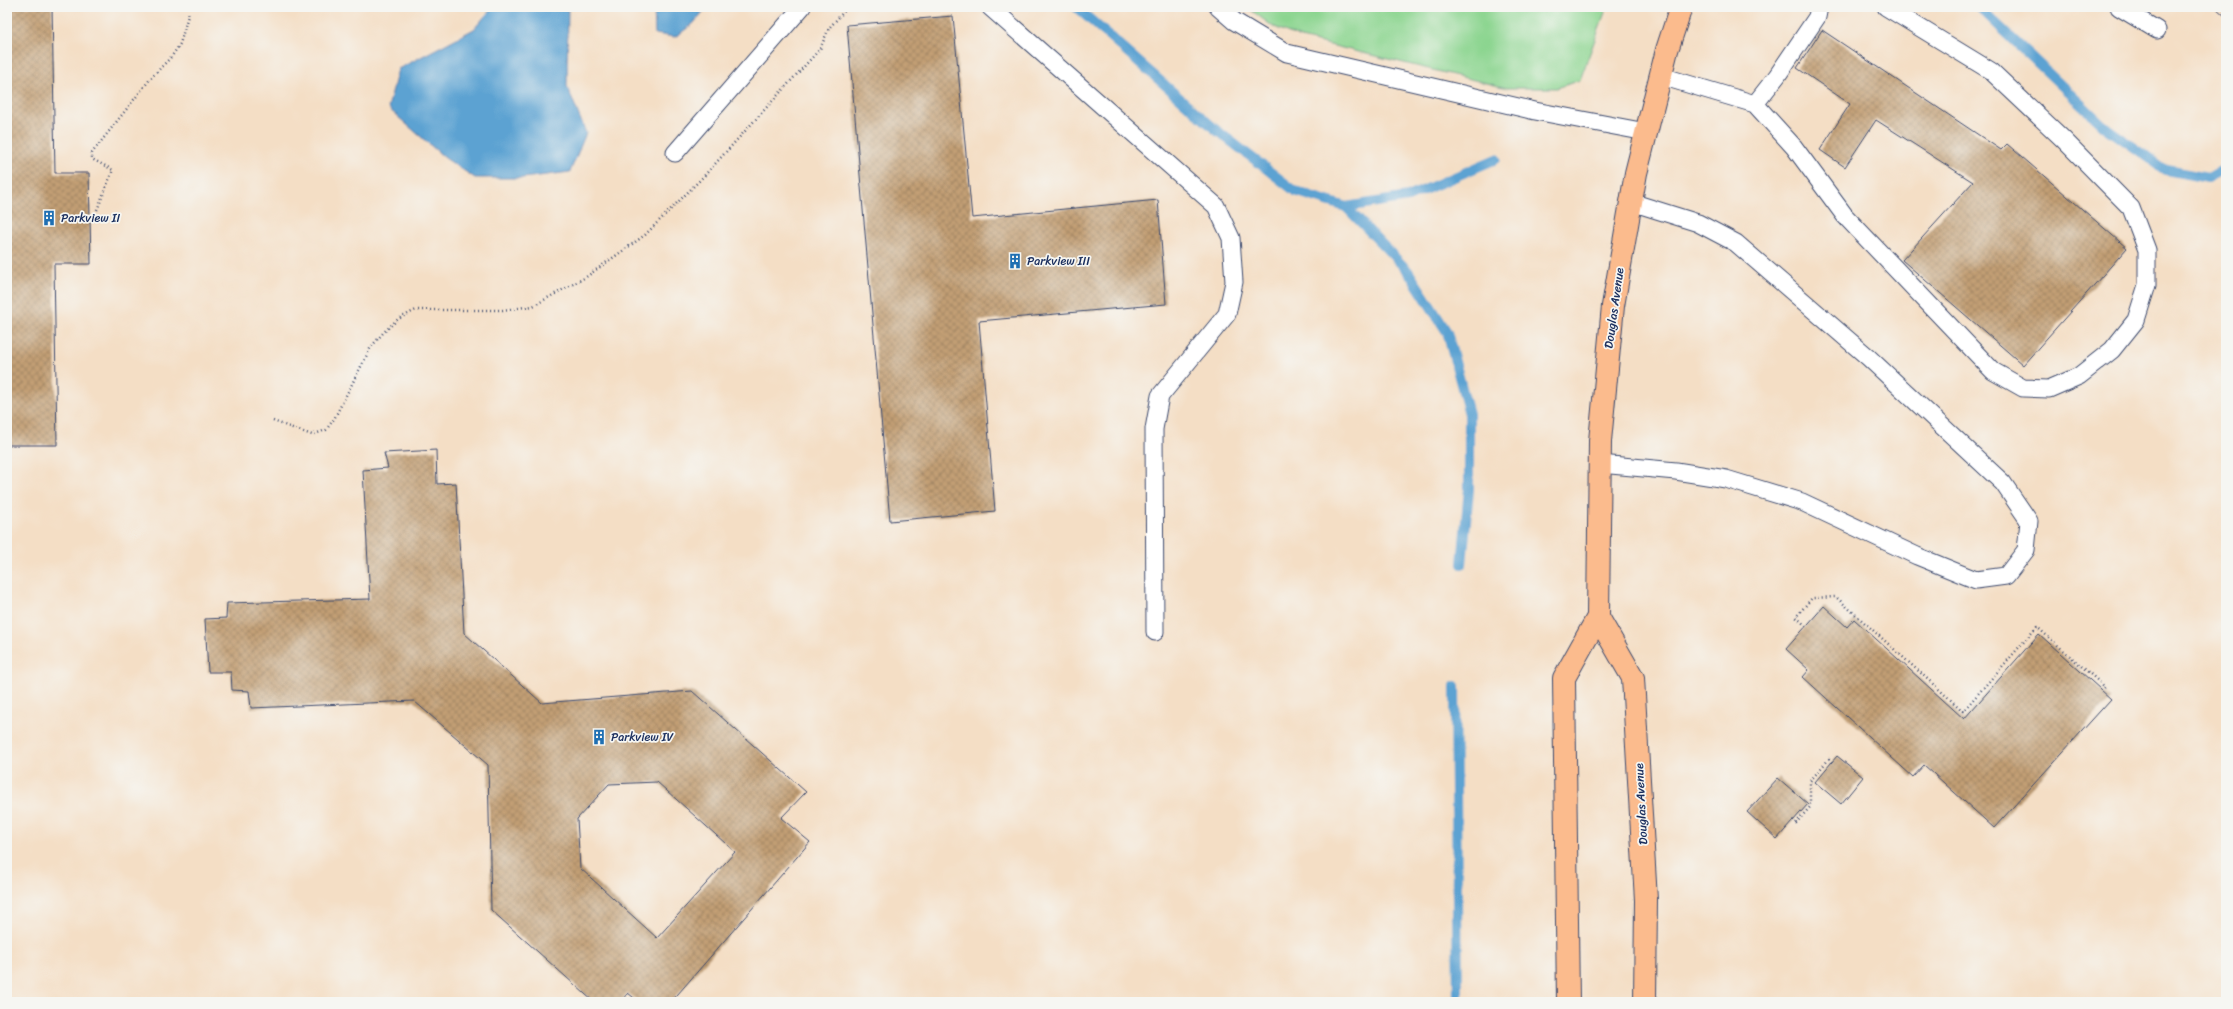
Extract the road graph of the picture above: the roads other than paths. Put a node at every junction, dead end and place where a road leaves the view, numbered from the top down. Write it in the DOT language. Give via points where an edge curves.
graph roads {
  1 [pos="802,7"];
  2 [pos="990,7"];
  3 [pos="1218,7"];
  4 [pos="1681,7"];
  5 [pos="1819,7"];
  6 [pos="1886,7"];
  7 [pos="2119,7"];
  8 [pos="2157,30"];
  9 [pos="1661,76"];
  10 [pos="1755,104"];
  11 [pos="1646,132"];
  12 [pos="675,153"];
  13 [pos="1631,202"];
  14 [pos="1600,464"];
  15 [pos="1598,616"];
  16 [pos="1155,632"];
  17 [pos="1568,1002"];
  18 [pos="1645,1002"];
  1 -- 12 [label="lane"];
  2 -- 16 [label="lane" via="1216,206 1231,238 1234,282 1227,314 1160,396 1154,429"];
  3 -- 11 [label="lane" via="1234,21 1287,53 1535,111"];
  4 -- 9 [label="main road, Douglas Avenue"];
  5 -- 10 [label="lane" via="1817,16"];
  6 -- 10 [label="lane" via="1990,71 2063,139 2131,208 2147,250 2148,285 2136,320 2112,350 2079,376 2049,389 2023,388 1993,371 1845,216 1794,147"];
  7 -- 8 [label="lane"];
  9 -- 10 [label="lane"];
  9 -- 11 [label="main road, Douglas Avenue"];
  11 -- 13 [label="main road, Douglas Avenue"];
  13 -- 14 [label="main road, Douglas Avenue" via="1613,306"];
  13 -- 14 [label="lane" via="1698,223 1736,243 1868,357 2003,483 2029,521 2026,550 2006,576 1976,580 1917,556 1802,502 1726,479 1676,471"];
  14 -- 15 [label="main road, Douglas Avenue"];
  15 -- 17 [label="main road, Douglas Avenue" via="1564,678"];
  15 -- 18 [label="main road, Douglas Avenue" via="1633,678 1646,900"];
}
